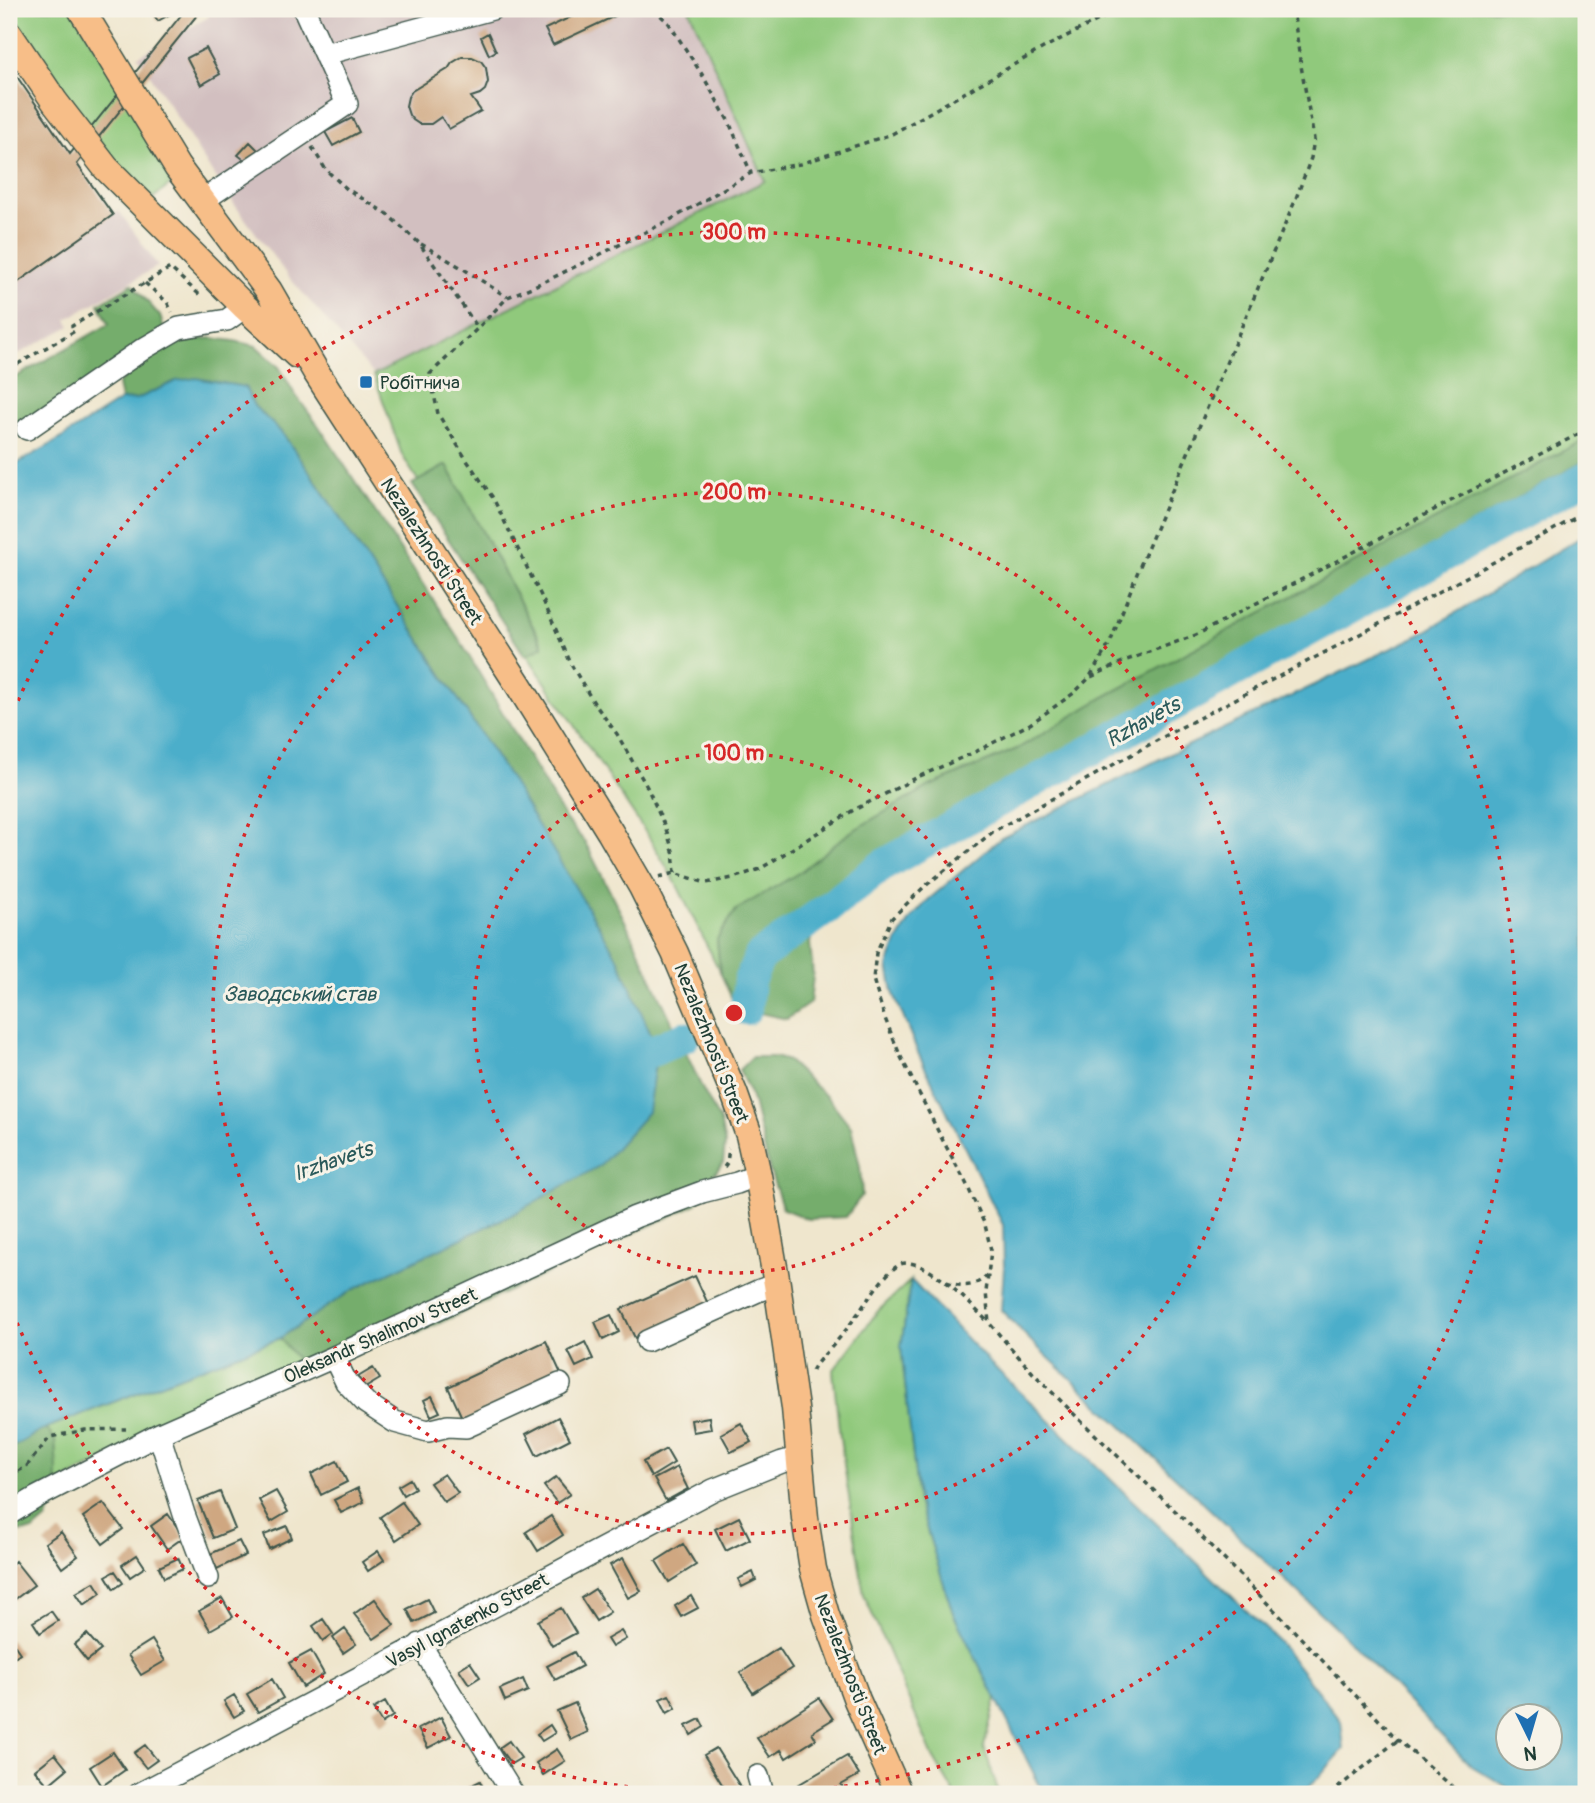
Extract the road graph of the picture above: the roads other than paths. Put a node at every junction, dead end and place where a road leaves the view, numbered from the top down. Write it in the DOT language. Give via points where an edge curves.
graph roads {
  1 [pos="81,9"];
  2 [pos="304,9"];
  3 [pos="492,9"];
  4 [pos="9,34"];
  5 [pos="325,54"];
  6 [pos="202,201"];
  7 [pos="236,313"];
  8 [pos="316,372"];
  9 [pos="27,429"];
  10 [pos="758,1175"];
  11 [pos="777,1284"];
  12 [pos="646,1341"];
  13 [pos="334,1357"];
  14 [pos="560,1384"];
  15 [pos="159,1434"];
  16 [pos="800,1457"];
  17 [pos="9,1514"];
  18 [pos="208,1578"];
  19 [pos="420,1644"];
  20 [pos="168,1788"];
  21 [pos="139,1794"];
  22 [pos="513,1794"];
  23 [pos="897,1794"];
  1 -- 6 [label="main road, Nezalezhnosti Street"];
  2 -- 5 [label="street"];
  3 -- 5 [label="street"];
  4 -- 7 [label="main road, Nezalezhnosti Street" via="106,168"];
  5 -- 6 [label="street" via="347,104"];
  6 -- 8 [label="main road, Nezalezhnosti Street" via="269,291"];
  7 -- 8 [label="main road, Nezalezhnosti Street"];
  7 -- 9 [label="street" via="179,328"];
  8 -- 10 [label="main road, Nezalezhnosti Street" via="519,684 642,887 734,1093"];
  10 -- 11 [label="main road, Nezalezhnosti Street"];
  10 -- 13 [label="street, Oleksandr Shalimov Street" via="635,1217"];
  11 -- 12 [label="street"];
  11 -- 16 [label="main road, Nezalezhnosti Street"];
  13 -- 14 [label="street" via="346,1382 366,1404 395,1422 428,1431 466,1427"];
  13 -- 15 [label="street, Oleksandr Shalimov Street"];
  15 -- 17 [label="street, Oleksandr Shalimov Street"];
  15 -- 18 [label="street"];
  16 -- 19 [label="street, Vasyl Ignatenko Street" via="713,1490"];
  16 -- 23 [label="main road, Nezalezhnosti Street" via="811,1556 826,1615"];
  19 -- 20 [label="street, Vasyl Ignatenko Street"];
  19 -- 22 [label="street"];
  20 -- 21 [label="street, Vasyl Ignatenko Street"];
}
